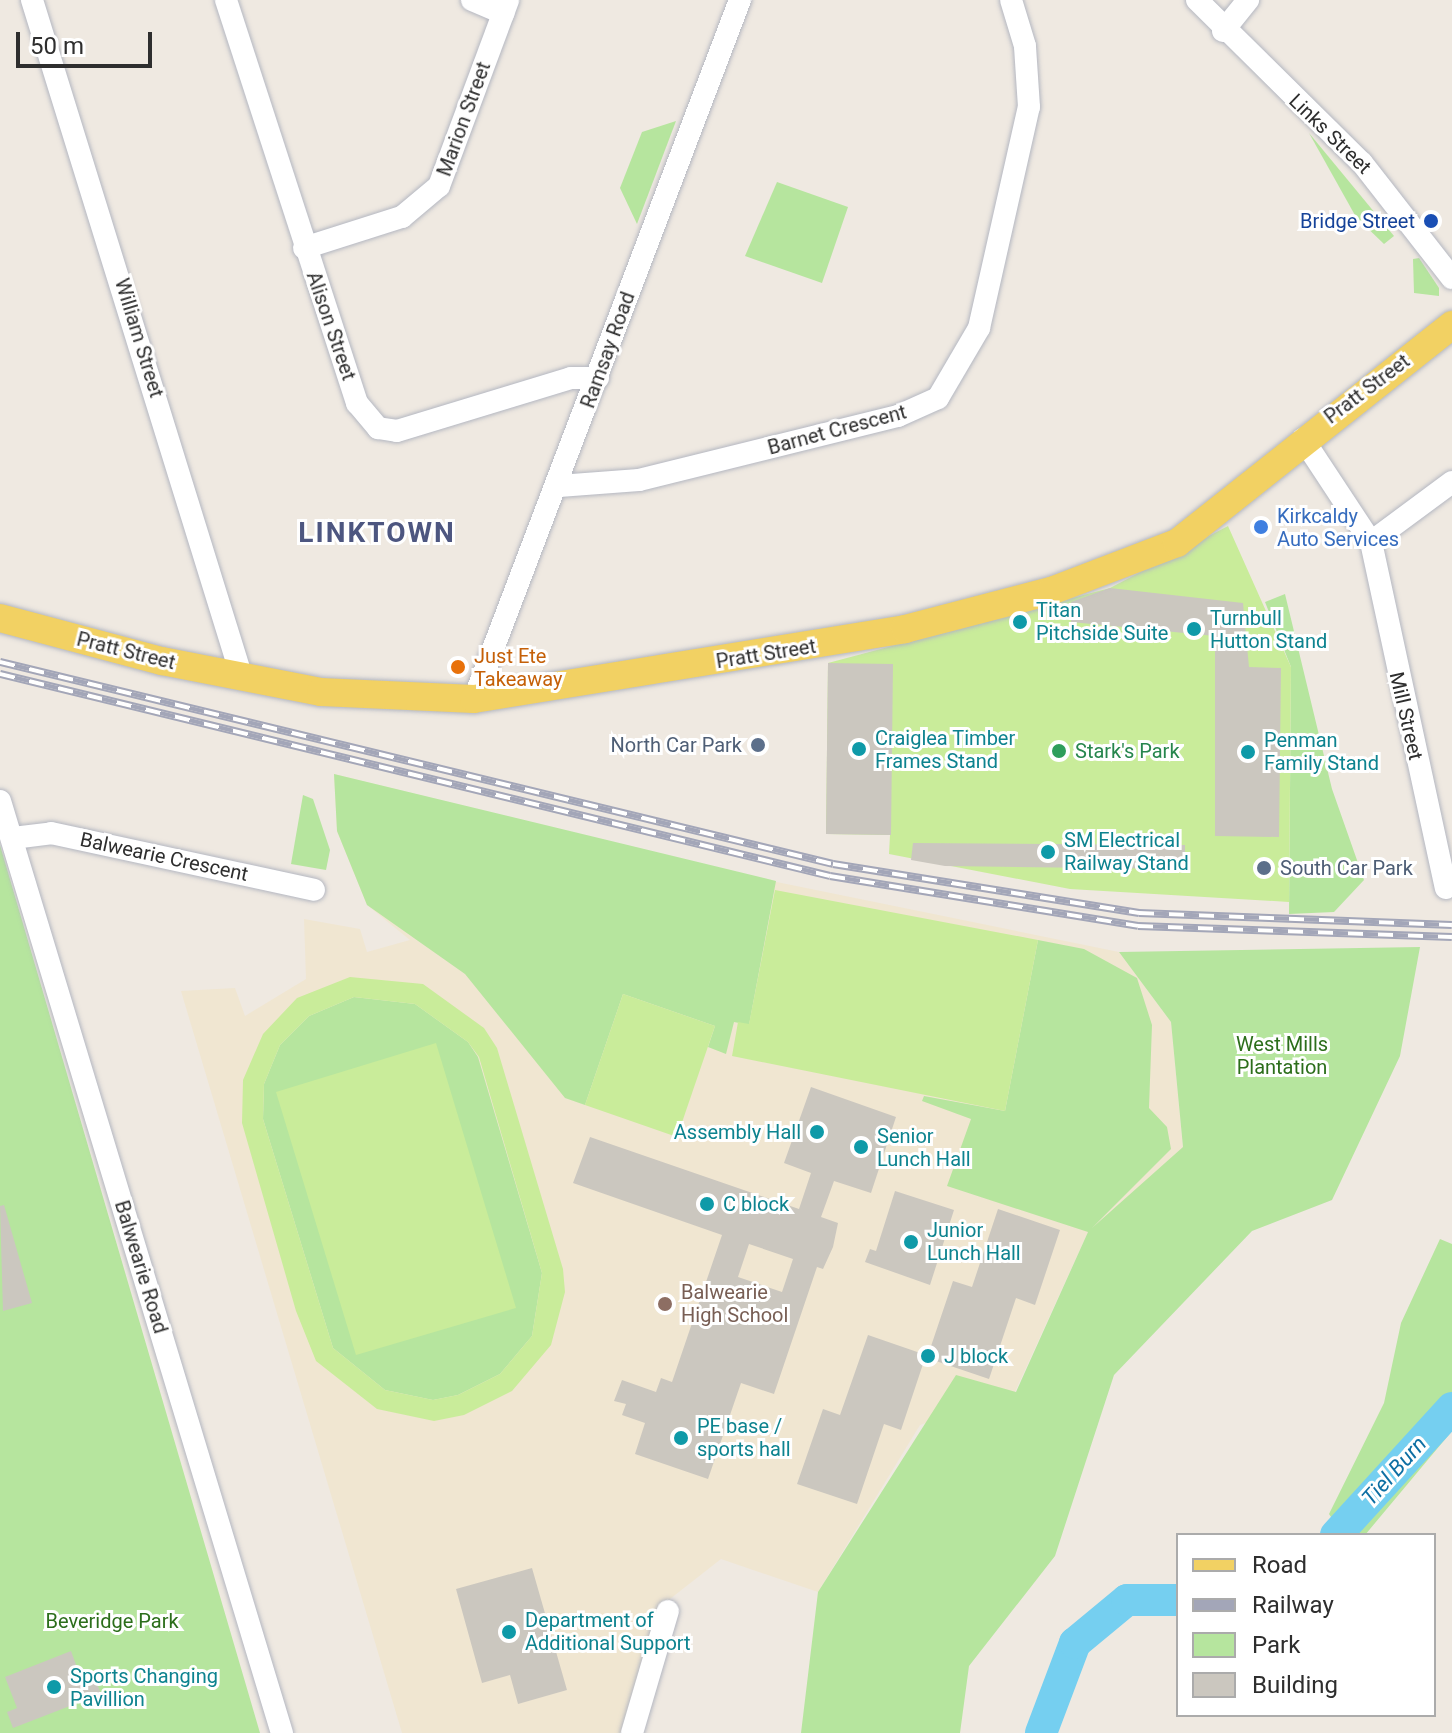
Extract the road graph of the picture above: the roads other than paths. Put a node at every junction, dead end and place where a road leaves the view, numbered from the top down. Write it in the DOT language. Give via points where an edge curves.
graph roads {
  1 [pos="32,0"];
  2 [pos="226,0"];
  3 [pos="472,0"];
  4 [pos="740,0"];
  5 [pos="1011,0"];
  6 [pos="1197,0"];
  7 [pos="1248,0"];
  8 [pos="506,6"];
  9 [pos="1223,31"];
  10 [pos="304,248"];
  11 [pos="1452,278"];
  12 [pos="1452,325"];
  13 [pos="598,378"];
  14 [pos="1303,439"];
  15 [pos="1452,482"];
  16 [pos="559,486"];
  17 [pos="1371,542"];
  18 [pos="0,618"];
  19 [pos="242,678"];
  20 [pos="474,699"];
  21 [pos="0,801"];
  22 [pos="13,838"];
  23 [pos="1446,888"];
  24 [pos="314,890"];
  25 [pos="668,1611"];
  26 [pos="282,1733"];
  27 [pos="632,1733"];
  1 -- 19 [label="street, William Street"];
  2 -- 10 [label="street, Alison Street"];
  3 -- 8 [label="street"];
  4 -- 13 [label="street, Ramsay Road"];
  5 -- 16 [label="street, Barnet Crescent" via="1025,46 1029,107 979,328 938,398 898,416 639,480"];
  6 -- 9 [label="street, Links Street"];
  7 -- 9 [label="street"];
  8 -- 10 [label="street, Marion Street" via="439,186 402,217"];
  9 -- 11 [label="street, Links Street" via="1362,163"];
  10 -- 13 [label="street, Alison Street" via="357,403 378,428 397,431 571,378"];
  12 -- 14 [label="main road, Pratt Street"];
  13 -- 16 [label="street, Ramsay Road"];
  14 -- 17 [label="street, Mill Street"];
  14 -- 20 [label="main road, Pratt Street" via="1177,543 1051,591 807,648"];
  15 -- 17 [label="street"];
  16 -- 20 [label="street, Ramsay Road"];
  17 -- 23 [label="street, Mill Street"];
  18 -- 19 [label="main road, Pratt Street"];
  19 -- 20 [label="main road, Pratt Street" via="353,695"];
  21 -- 22 [label="street, Balwearie Road"];
  22 -- 24 [label="street, Balwearie Crescent" via="51,833"];
  22 -- 26 [label="street, Balwearie Road"];
  25 -- 27 [label="street"];
}
